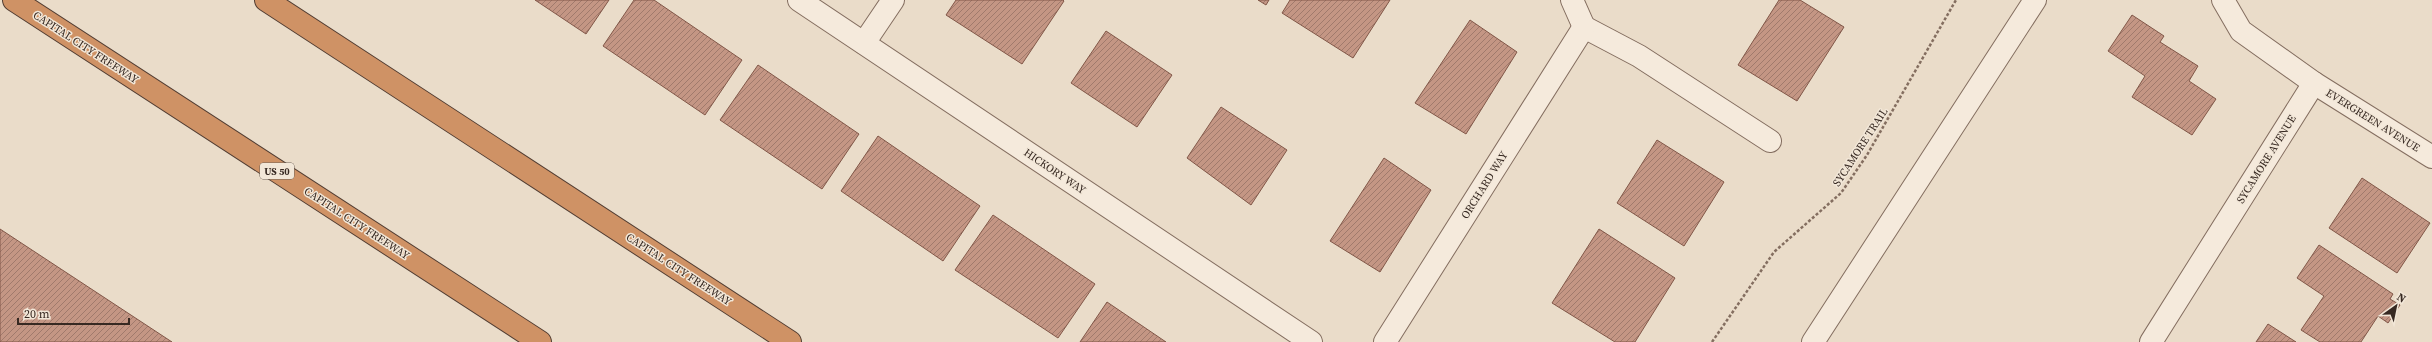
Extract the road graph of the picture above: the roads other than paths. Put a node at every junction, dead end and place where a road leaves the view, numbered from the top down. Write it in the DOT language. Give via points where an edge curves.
graph roads {
  1 [pos="14,0"];
  2 [pos="266,0"];
  3 [pos="799,0"];
  4 [pos="894,0"];
  5 [pos="2035,0"];
  6 [pos="2223,0"];
  7 [pos="1578,9"];
  8 [pos="864,43"];
  9 [pos="2314,83"];
  10 [pos="1770,141"];
  11 [pos="2432,157"];
  12 [pos="540,342"];
  13 [pos="790,342"];
  14 [pos="1311,342"];
  15 [pos="1385,342"];
  16 [pos="1813,342"];
  17 [pos="2151,342"];
  1 -- 12 [label="highway, CAPITAL CITY FREEWAY / US 50"];
  2 -- 13 [label="highway, CAPITAL CITY FREEWAY"];
  3 -- 8 [label="street, HICKORY WAY"];
  4 -- 8 [label="street"];
  5 -- 16 [label="street"];
  6 -- 9 [label="street" via="2241,31"];
  7 -- 10 [label="street" via="1639,56"];
  7 -- 15 [label="street, ORCHARD WAY"];
  8 -- 14 [label="street, HICKORY WAY"];
  9 -- 11 [label="street, EVERGREEN AVENUE"];
  9 -- 17 [label="street, SYCAMORE AVENUE"];
}
